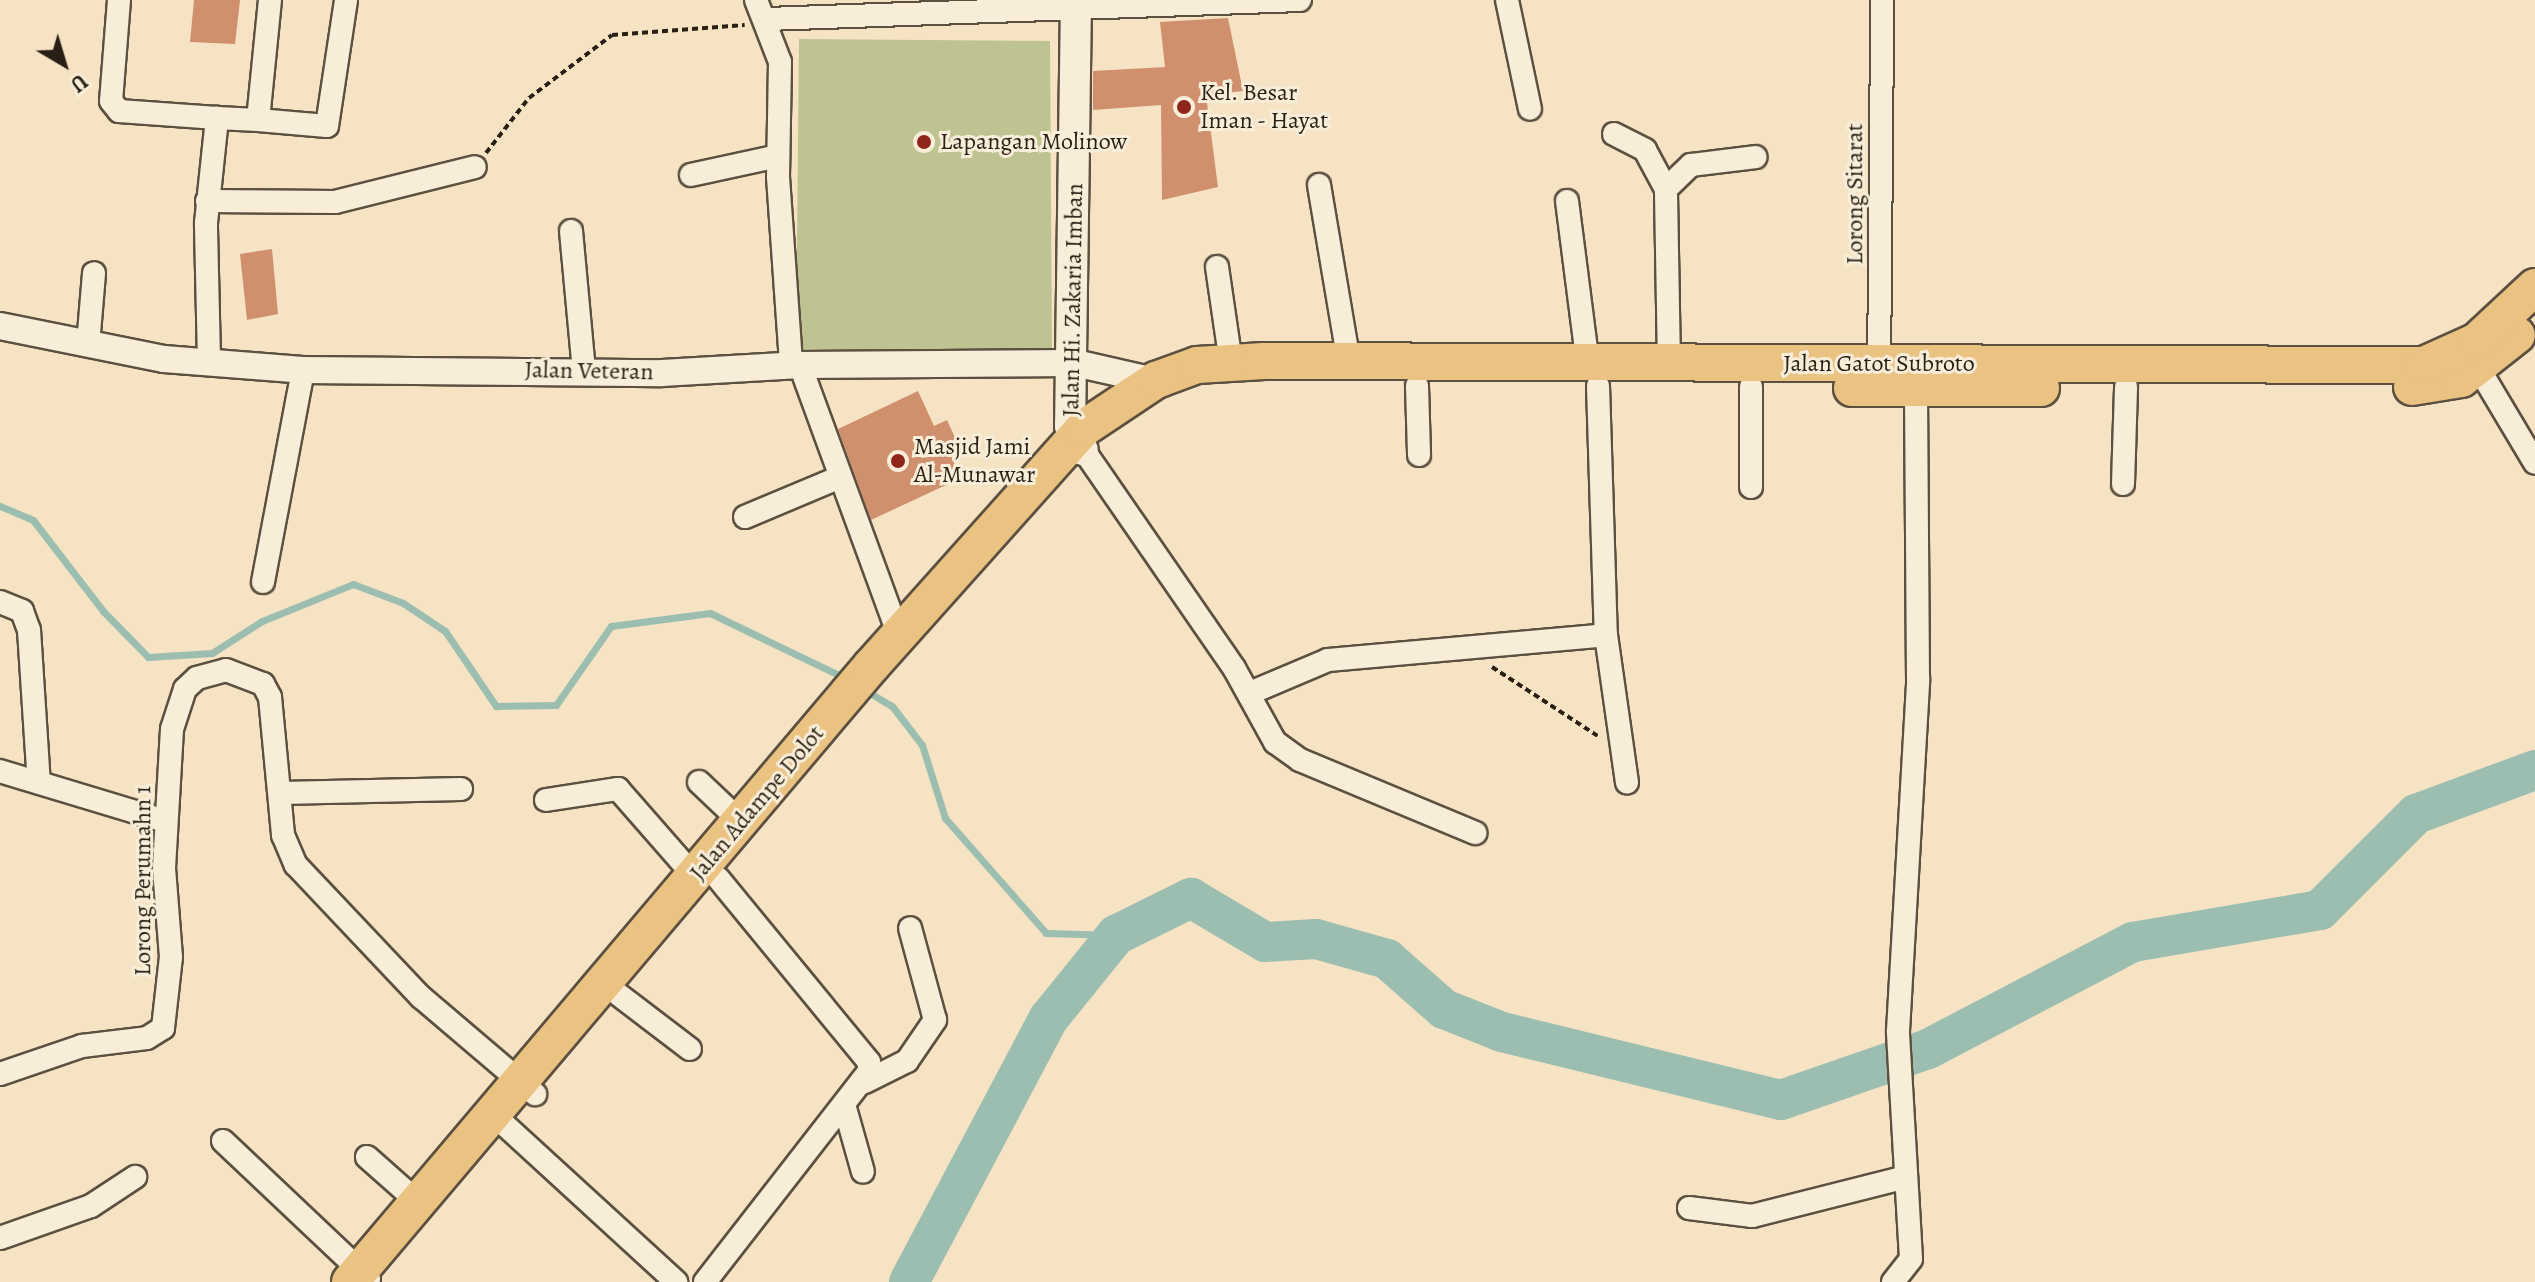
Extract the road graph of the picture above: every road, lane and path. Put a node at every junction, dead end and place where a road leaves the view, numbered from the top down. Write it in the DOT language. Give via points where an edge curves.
graph roads {
  1 [pos="119,0"];
  2 [pos="270,0"];
  3 [pos="346,0"];
  4 [pos="1300,0"];
  5 [pos="1507,0"];
  6 [pos="1882,0"];
  7 [pos="1075,6"];
  8 [pos="942,7"];
  9 [pos="761,9"];
  10 [pos="742,25"];
  11 [pos="1530,109"];
  12 [pos="217,118"];
  13 [pos="258,120"];
  14 [pos="1614,134"];
  15 [pos="778,156"];
  16 [pos="1756,157"];
  17 [pos="475,167"];
  18 [pos="691,175"];
  19 [pos="1319,185"];
  20 [pos="1666,189"];
  21 [pos="207,201"];
  22 [pos="1567,201"];
  23 [pos="571,231"];
  24 [pos="1217,267"];
  25 [pos="94,273"];
  26 [pos="2535,287"];
  27 [pos="2535,317"];
  28 [pos="0,326"];
  29 [pos="88,345"];
  30 [pos="209,360"];
  31 [pos="1075,363"];
  32 [pos="795,365"];
  33 [pos="1669,365"];
  34 [pos="303,370"];
  35 [pos="1327,370"];
  36 [pos="584,371"];
  37 [pos="1193,376"];
  38 [pos="1593,376"];
  39 [pos="1879,376"];
  40 [pos="2352,379"];
  41 [pos="2486,381"];
  42 [pos="1417,386"];
  43 [pos="1751,387"];
  44 [pos="2126,387"];
  45 [pos="1916,389"];
  46 [pos="1080,445"];
  47 [pos="1419,455"];
  48 [pos="2535,463"];
  49 [pos="840,477"];
  50 [pos="2123,484"];
  51 [pos="1751,487"];
  52 [pos="745,517"];
  53 [pos="263,582"];
  54 [pos="0,602"];
  55 [pos="1606,635"];
  56 [pos="899,636"];
  57 [pos="1459,645"];
  58 [pos="880,672"];
  59 [pos="1250,693"];
  60 [pos="855,702"];
  61 [pos="1624,753"];
  62 [pos="0,771"];
  63 [pos="699,782"];
  64 [pos="39,783"];
  65 [pos="1627,783"];
  66 [pos="461,789"];
  67 [pos="281,793"];
  68 [pos="546,800"];
  69 [pos="166,821"];
  70 [pos="741,822"];
  71 [pos="1475,833"];
  72 [pos="707,878"];
  73 [pos="910,928"];
  74 [pos="619,995"];
  75 [pos="690,1049"];
  76 [pos="0,1074"];
  77 [pos="865,1082"];
  78 [pos="527,1088"];
  79 [pos="845,1108"];
  80 [pos="502,1122"];
  81 [pos="223,1141"];
  82 [pos="367,1157"];
  83 [pos="863,1172"];
  84 [pos="135,1177"];
  85 [pos="1902,1178"];
  86 [pos="419,1203"];
  87 [pos="1689,1208"];
  88 [pos="0,1238"];
  89 [pos="365,1280"];
  90 [pos="676,1282"];
  91 [pos="705,1282"];
  92 [pos="1893,1282"];
  1 -- 12 [label="street" via="111,101 119,111"];
  2 -- 13 [label="street"];
  3 -- 13 [label="street" via="327,126"];
  4 -- 7 [label="street"];
  5 -- 11 [label="street"];
  6 -- 39 [label="street, Lorong Sitarat"];
  7 -- 8 [label="street"];
  7 -- 31 [label="main road, Jalan Hi. Zakaria Imban"];
  8 -- 9 [label="street"];
  9 -- 15 [label="street" via="780,62"];
  10 -- 17 [label="path" via="612,35 529,98"];
  12 -- 13 [label="street"];
  12 -- 21 [label="street"];
  14 -- 20 [label="street" via="1645,150"];
  15 -- 18 [label="street"];
  15 -- 32 [label="street"];
  16 -- 20 [label="street" via="1691,165"];
  17 -- 21 [label="street" via="335,202"];
  19 -- 35 [label="street"];
  20 -- 33 [label="street"];
  21 -- 30 [label="street"];
  22 -- 38 [label="street"];
  23 -- 36 [label="street"];
  24 -- 37 [label="street"];
  25 -- 29 [label="street"];
  26 -- 40 [label="highway, Jalan Gatot Subroto" via="2477,341 2450,356"];
  27 -- 41 [label="highway, Jalan Gatot Subroto"];
  28 -- 29 [label="street, Jalan Veteran"];
  29 -- 30 [label="street, Jalan Veteran"];
  30 -- 34 [label="street, Jalan Veteran"];
  31 -- 32 [label="street, Jalan Veteran"];
  31 -- 37 [label="street, Jalan Veteran"];
  31 -- 46 [label="main road, Jalan Hi. Zakaria Imban" via="1070,426"];
  32 -- 36 [label="street, Jalan Veteran"];
  32 -- 49 [label="street"];
  33 -- 38 [label="highway, Jalan Gatot Subroto"];
  33 -- 39 [label="highway, Jalan Gatot Subroto"];
  34 -- 36 [label="street, Jalan Veteran"];
  34 -- 53 [label="street"];
  35 -- 37 [label="highway, Jalan Gatot Subroto"];
  35 -- 38 [label="highway, Jalan Gatot Subroto"];
  35 -- 42 [label="highway, Jalan Gatot Subroto"];
  37 -- 46 [label="highway, Jalan Adampe Dolot"];
  38 -- 42 [label="highway, Jalan Gatot Subroto"];
  38 -- 43 [label="highway, Jalan Gatot Subroto"];
  38 -- 55 [label="street"];
  39 -- 40 [label="highway, Jalan Gatot Subroto"];
  39 -- 43 [label="highway, Jalan Gatot Subroto"];
  39 -- 45 [label="highway, Jalan Gatot Subroto"];
  40 -- 41 [label="highway, Jalan Gatot Subroto" via="2435,385"];
  40 -- 44 [label="highway, Jalan Gatot Subroto"];
  41 -- 48 [label="street"];
  42 -- 47 [label="street"];
  43 -- 51 [label="street"];
  44 -- 45 [label="highway, Jalan Gatot Subroto"];
  44 -- 50 [label="street"];
  45 -- 85 [label="street" via="1918,679 1898,1031"];
  46 -- 56 [label="highway, Jalan Adampe Dolot"];
  46 -- 58 [label="highway, Jalan Adampe Dolot"];
  46 -- 59 [label="street"];
  49 -- 52 [label="street"];
  49 -- 56 [label="street"];
  54 -- 64 [label="street" via="22,611 29,630"];
  55 -- 57 [label="street"];
  55 -- 61 [label="street"];
  56 -- 58 [label="highway, Jalan Adampe Dolot"];
  57 -- 59 [label="street" via="1328,660"];
  57 -- 61 [label="path"];
  58 -- 60 [label="highway, Jalan Adampe Dolot"];
  59 -- 71 [label="street" via="1275,742 1289,754"];
  60 -- 70 [label="highway, Jalan Adampe Dolot"];
  60 -- 72 [label="highway, Jalan Adampe Dolot"];
  61 -- 65 [label="street"];
  62 -- 64 [label="street"];
  63 -- 70 [label="street"];
  64 -- 69 [label="street"];
  66 -- 67 [label="street"];
  67 -- 69 [label="street, Lorong Perumahn 1" via="270,697 250,677 210,672 178,702"];
  67 -- 78 [label="street, Lorong Perumahn 1" via="283,835 296,865 421,997"];
  68 -- 72 [label="street" via="618,789"];
  69 -- 76 [label="street, Lorong Perumahn 1" via="171,957 166,1021 155,1036 82,1046"];
  70 -- 72 [label="highway, Jalan Adampe Dolot"];
  72 -- 74 [label="highway, Jalan Adampe Dolot"];
  72 -- 77 [label="street" via="869,1062"];
  72 -- 78 [label="highway, Jalan Adampe Dolot"];
  73 -- 77 [label="street" via="935,1020 907,1061"];
  74 -- 75 [label="street"];
  74 -- 78 [label="highway, Jalan Adampe Dolot"];
  77 -- 79 [label="street"];
  78 -- 80 [label="highway, Jalan Adampe Dolot"];
  79 -- 83 [label="street"];
  79 -- 91 [label="street"];
  80 -- 86 [label="highway, Jalan Adampe Dolot"];
  80 -- 89 [label="highway, Jalan Adampe Dolot"];
  80 -- 90 [label="street"];
  81 -- 89 [label="street"];
  82 -- 86 [label="street"];
  84 -- 88 [label="street" via="91,1206"];
  85 -- 87 [label="street" via="1752,1216"];
  85 -- 92 [label="street" via="1911,1259"];
  86 -- 89 [label="highway, Jalan Adampe Dolot"];
}
